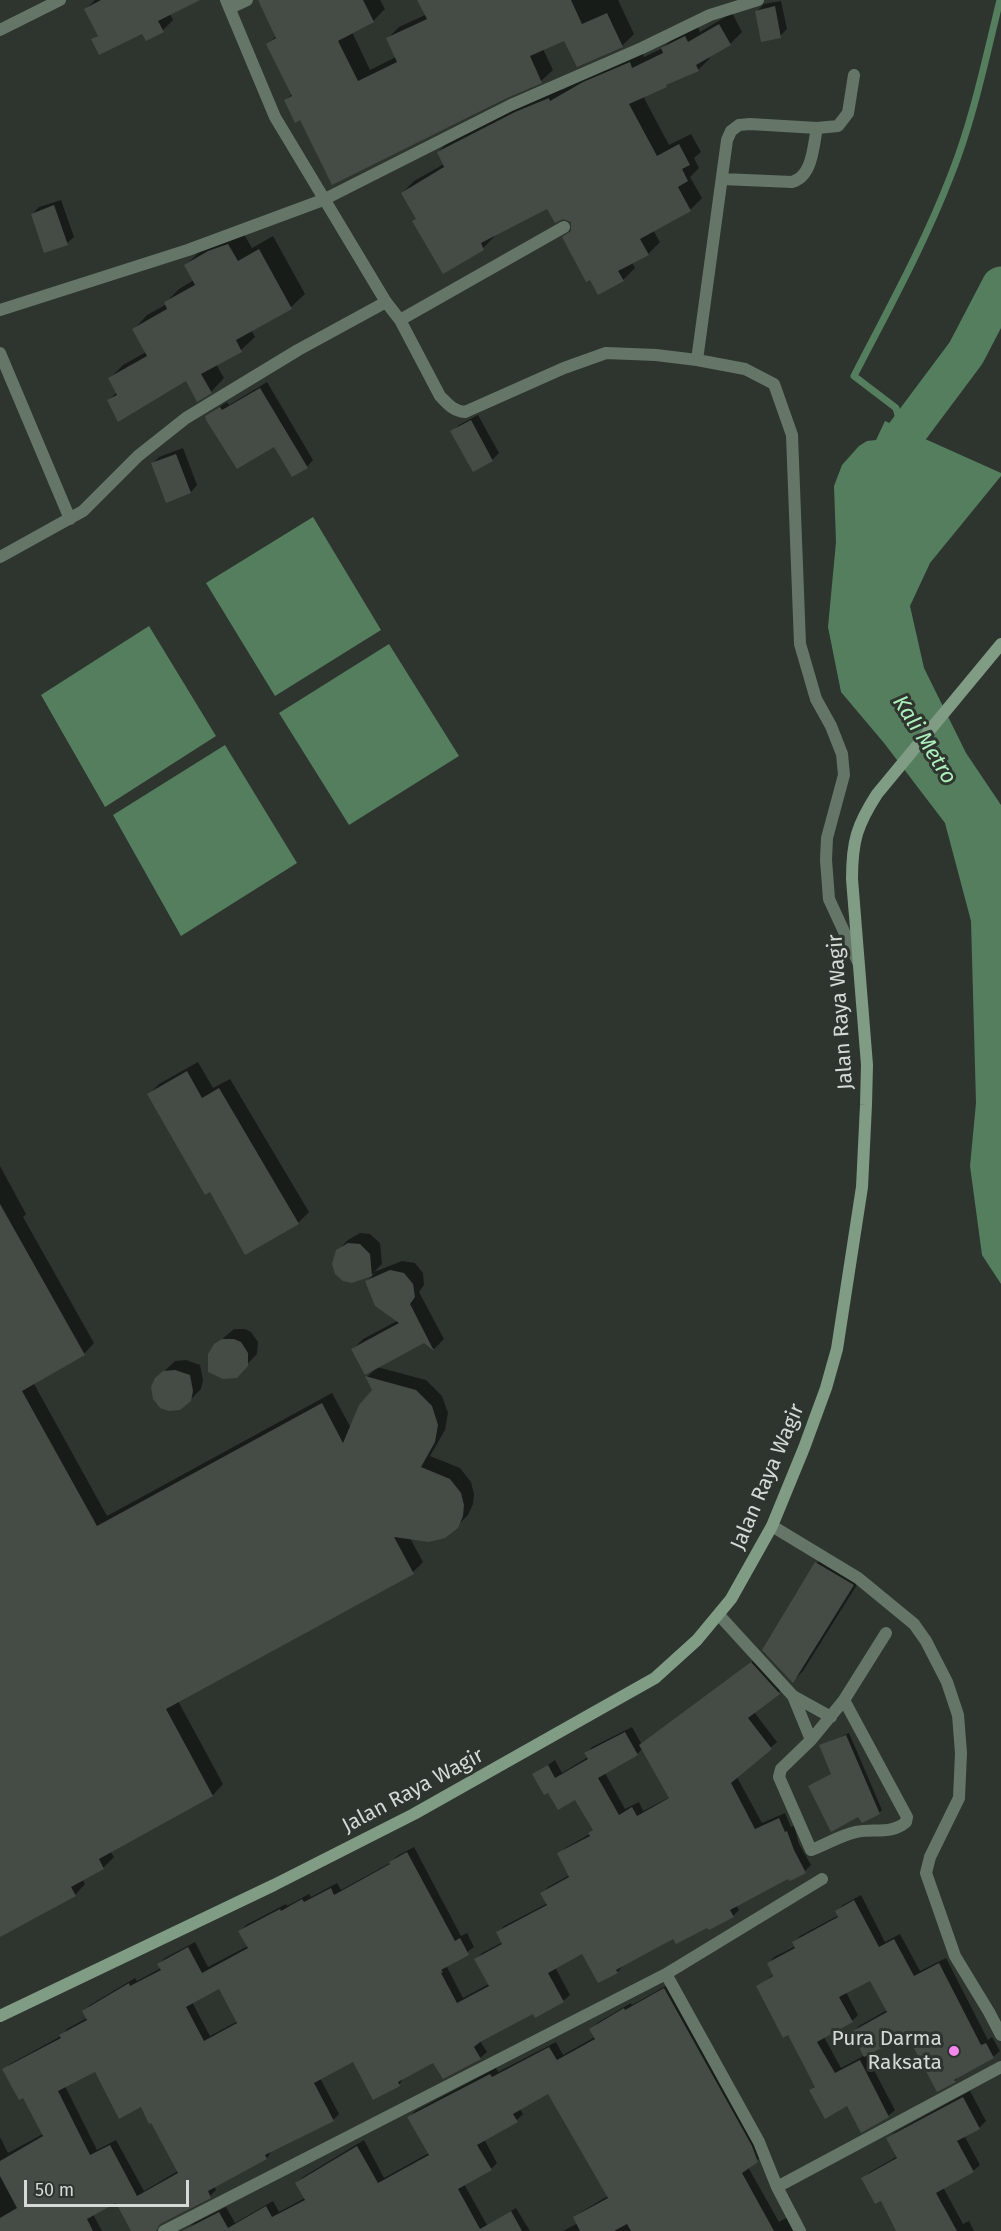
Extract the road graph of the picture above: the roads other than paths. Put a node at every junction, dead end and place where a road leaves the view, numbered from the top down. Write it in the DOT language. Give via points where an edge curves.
graph roads {
  1 [pos="60,0"];
  2 [pos="248,0"];
  3 [pos="758,0"];
  4 [pos="228,4"];
  5 [pos="0,30"];
  6 [pos="854,75"];
  7 [pos="817,128"];
  8 [pos="722,179"];
  9 [pos="323,200"];
  10 [pos="564,227"];
  11 [pos="386,302"];
  12 [pos="0,310"];
  13 [pos="400,320"];
  14 [pos="0,353"];
  15 [pos="697,360"];
  16 [pos="70,519"];
  17 [pos="0,557"];
  18 [pos="1001,644"];
  19 [pos="858,963"];
  20 [pos="772,1526"];
  21 [pos="719,1615"];
  22 [pos="886,1633"];
  23 [pos="793,1696"];
  24 [pos="844,1700"];
  25 [pos="831,1717"];
  26 [pos="811,1740"];
  27 [pos="822,1879"];
  28 [pos="666,1974"];
  29 [pos="0,2016"];
  30 [pos="1001,2035"];
  31 [pos="1001,2067"];
  32 [pos="777,2187"];
  33 [pos="164,2231"];
  34 [pos="800,2231"];
  1 -- 5 [label="street"];
  2 -- 4 [label="street"];
  3 -- 9 [label="street" via="710,15 511,105"];
  4 -- 9 [label="street" via="275,117"];
  6 -- 7 [label="street" via="844,120 838,126"];
  7 -- 8 [label="street" via="807,170 797,180"];
  7 -- 8 [label="street" via="739,125 731,130 727,140"];
  8 -- 15 [label="street"];
  9 -- 11 [label="street"];
  9 -- 12 [label="street" via="188,250"];
  10 -- 13 [label="street"];
  11 -- 13 [label="street"];
  11 -- 16 [label="street" via="186,418"];
  13 -- 15 [label="street" via="440,396 457,411 465,412 606,353"];
  14 -- 16 [label="street"];
  15 -- 19 [label="street" via="745,369 774,384 792,435 800,644 816,699 842,754 844,775 827,838 829,899"];
  16 -- 17 [label="street"];
  18 -- 19 [label="main road, Jalan Raya Wagir" via="861,819 852,853"];
  19 -- 20 [label="main road, Jalan Raya Wagir" via="867,1065 862,1187 851,1267 826,1388"];
  20 -- 21 [label="main road, Jalan Raya Wagir"];
  20 -- 30 [label="street" via="858,1578 914,1624 947,1683 958,1715 959,1798 926,1873 955,1956"];
  21 -- 23 [label="street"];
  21 -- 29 [label="main road, Jalan Raya Wagir" via="698,1640 655,1678 453,1793 284,1880"];
  22 -- 24 [label="street"];
  23 -- 25 [label="street"];
  23 -- 26 [label="street"];
  24 -- 25 [label="street"];
  24 -- 26 [label="street" via="907,1816 906,1822 890,1830 855,1832 811,1850 779,1777 781,1769"];
  25 -- 26 [label="street"];
  27 -- 28 [label="street"];
  28 -- 32 [label="street" via="759,2142"];
  28 -- 33 [label="street"];
  31 -- 32 [label="street"];
  32 -- 34 [label="street"];
}
